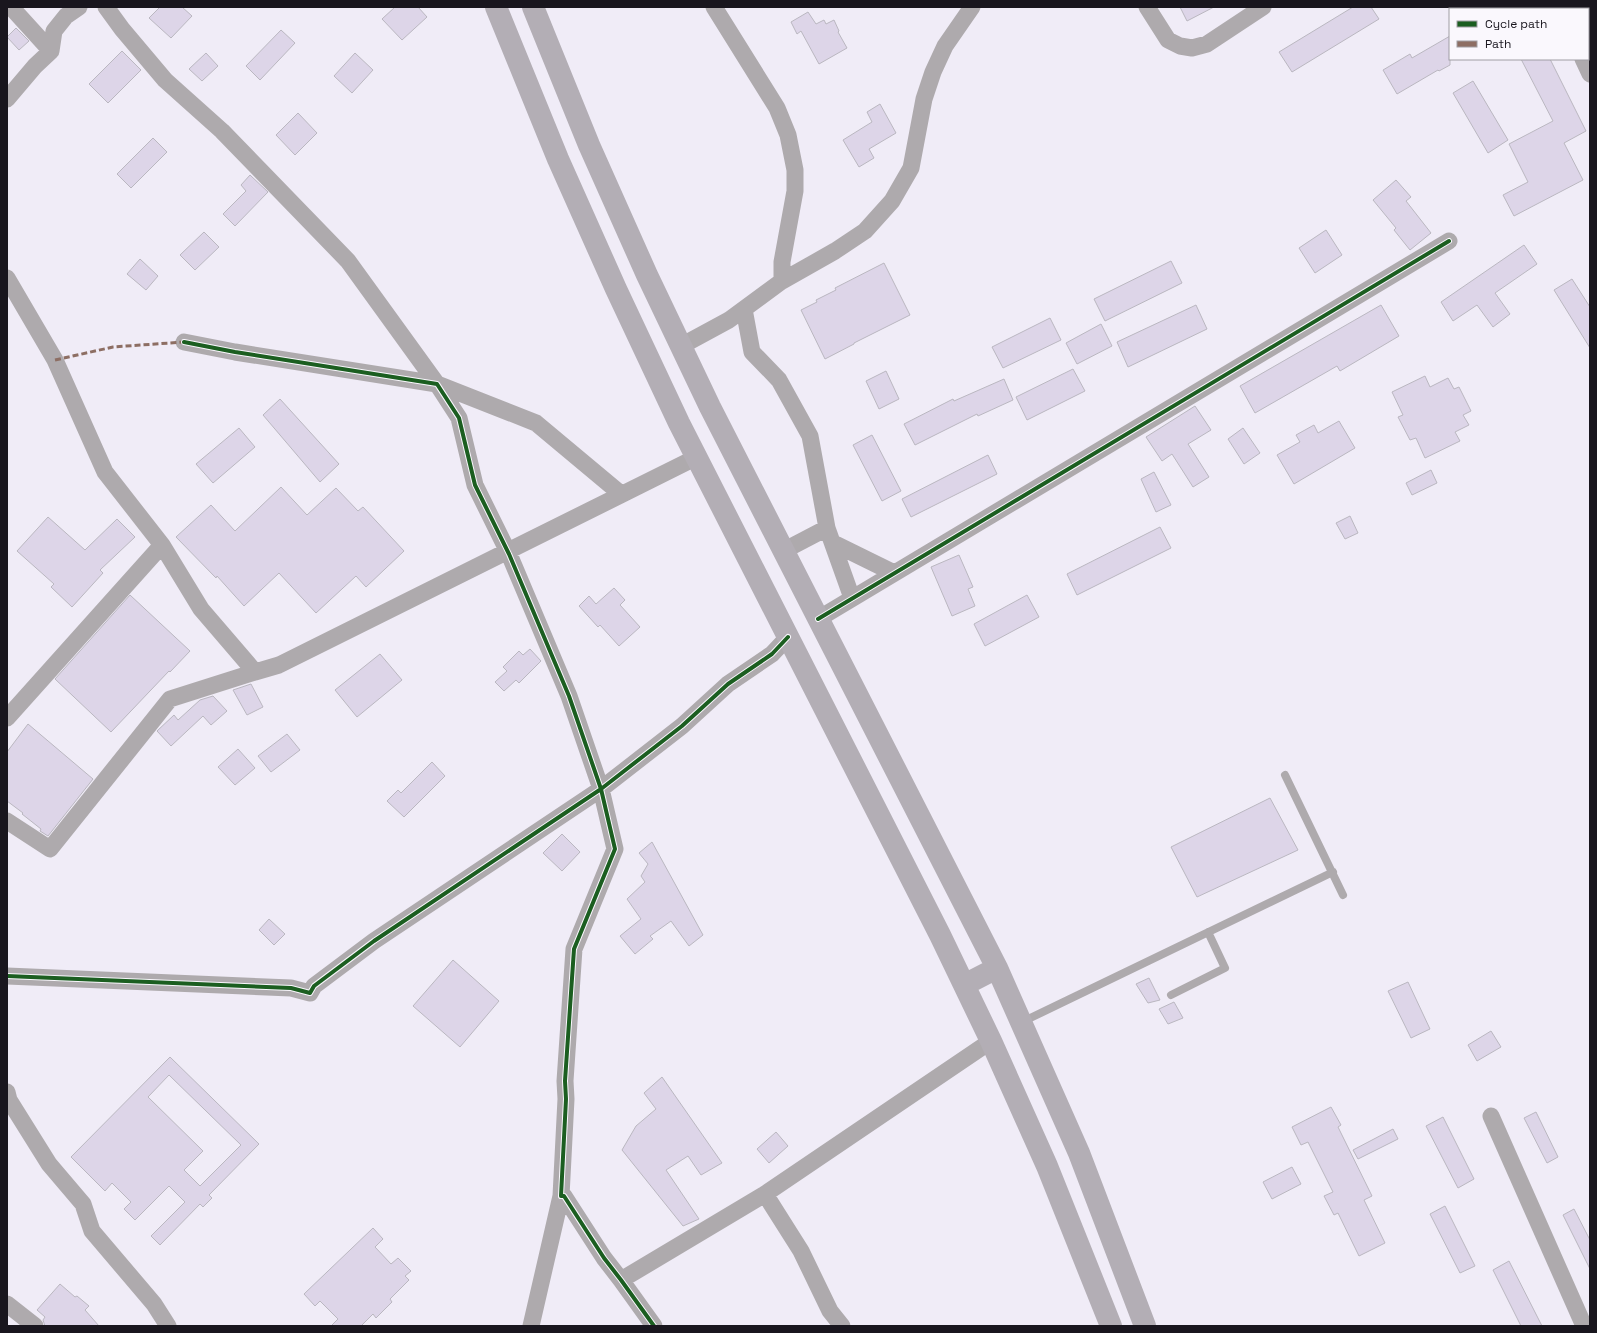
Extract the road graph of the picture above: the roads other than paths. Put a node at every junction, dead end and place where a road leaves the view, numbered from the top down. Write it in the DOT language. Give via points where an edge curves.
graph roads {
  1 [pos="11,7"];
  2 [pos="79,7"];
  3 [pos="106,7"];
  4 [pos="496,7"];
  5 [pos="533,7"];
  6 [pos="714,7"];
  7 [pos="972,7"];
  8 [pos="1147,7"];
  9 [pos="1264,7"];
  10 [pos="51,51"];
  11 [pos="1583,60"];
  12 [pos="1590,74"];
  13 [pos="7,99"];
  14 [pos="1449,241"];
  15 [pos="7,278"];
  16 [pos="782,281"];
  17 [pos="744,309"];
  18 [pos="184,342"];
  19 [pos="681,346"];
  20 [pos="436,384"];
  21 [pos="696,457"];
  22 [pos="622,494"];
  23 [pos="830,535"];
  24 [pos="162,545"];
  25 [pos="780,547"];
  26 [pos="507,550"];
  27 [pos="747,558"];
  28 [pos="894,573"];
  29 [pos="852,598"];
  30 [pos="818,619"];
  31 [pos="788,637"];
  32 [pos="255,672"];
  33 [pos="7,718"];
  34 [pos="1285,775"];
  35 [pos="601,789"];
  36 [pos="7,821"];
  37 [pos="1333,872"];
  38 [pos="1343,895"];
  39 [pos="1208,932"];
  40 [pos="997,968"];
  41 [pos="7,976"];
  42 [pos="964,985"];
  43 [pos="1171,995"];
  44 [pos="1021,1023"];
  45 [pos="991,1040"];
  46 [pos="7,1092"];
  47 [pos="1491,1116"];
  48 [pos="765,1194"];
  49 [pos="561,1196"];
  50 [pos="621,1280"];
  51 [pos="7,1304"];
  52 [pos="35,1326"];
  53 [pos="168,1326"];
  54 [pos="531,1326"];
  55 [pos="654,1326"];
  56 [pos="842,1326"];
  57 [pos="1111,1326"];
  58 [pos="1145,1326"];
  59 [pos="1584,1326"];
  1 -- 10 [label="street"];
  2 -- 10 [label="street" via="66,16 54,31"];
  3 -- 20 [label="street" via="165,80 222,131 348,262"];
  4 -- 21 [label="highway" via="567,180"];
  5 -- 19 [label="highway" via="590,145"];
  6 -- 16 [label="street" via="777,108 788,135 795,170 795,191 782,262"];
  7 -- 16 [label="street" via="945,46 933,72 924,99 911,168 892,201 865,231"];
  8 -- 9 [label="street" via="1168,40 1192,48 1207,44"];
  10 -- 13 [label="street" via="34,66"];
  11 -- 12 [label="street"];
  14 -- 28 [label="street"];
  15 -- 24 [label="street" via="55,360 105,472"];
  16 -- 17 [label="street"];
  17 -- 19 [label="street"];
  17 -- 23 [label="street" via="752,352 779,380 810,436"];
  18 -- 20 [label="street"];
  19 -- 25 [label="highway"];
  20 -- 22 [label="street" via="536,423"];
  20 -- 26 [label="street" via="459,418 475,485"];
  21 -- 22 [label="street"];
  21 -- 27 [label="highway"];
  22 -- 26 [label="street"];
  23 -- 25 [label="street"];
  23 -- 28 [label="street"];
  23 -- 29 [label="street"];
  24 -- 32 [label="street" via="201,609"];
  24 -- 33 [label="street"];
  25 -- 27 [label="highway"];
  25 -- 30 [label="highway"];
  26 -- 32 [label="street" via="279,665"];
  26 -- 35 [label="street" via="569,696"];
  27 -- 31 [label="highway"];
  28 -- 29 [label="street"];
  29 -- 30 [label="street"];
  30 -- 40 [label="highway"];
  31 -- 35 [label="street" via="772,654 728,684 682,726"];
  31 -- 42 [label="highway"];
  32 -- 36 [label="street" via="170,699 50,849"];
  34 -- 37 [label="lane"];
  35 -- 41 [label="street" via="374,941 314,986 310,993 291,988"];
  35 -- 49 [label="street" via="616,849 574,949 565,1081"];
  37 -- 38 [label="lane"];
  37 -- 39 [label="lane"];
  39 -- 43 [label="lane" via="1225,968"];
  39 -- 44 [label="lane"];
  40 -- 42 [label="highway"];
  40 -- 44 [label="highway"];
  42 -- 45 [label="highway"];
  44 -- 58 [label="highway" via="1079,1153"];
  45 -- 48 [label="street"];
  45 -- 57 [label="highway" via="1047,1166"];
  46 -- 53 [label="street" via="9,1100 49,1164 83,1204 92,1231 154,1304"];
  47 -- 59 [label="street"];
  48 -- 50 [label="street"];
  48 -- 56 [label="street" via="801,1251 830,1311"];
  49 -- 50 [label="street" via="564,1196"];
  49 -- 54 [label="street"];
  50 -- 55 [label="street"];
  51 -- 52 [label="street"];
}
